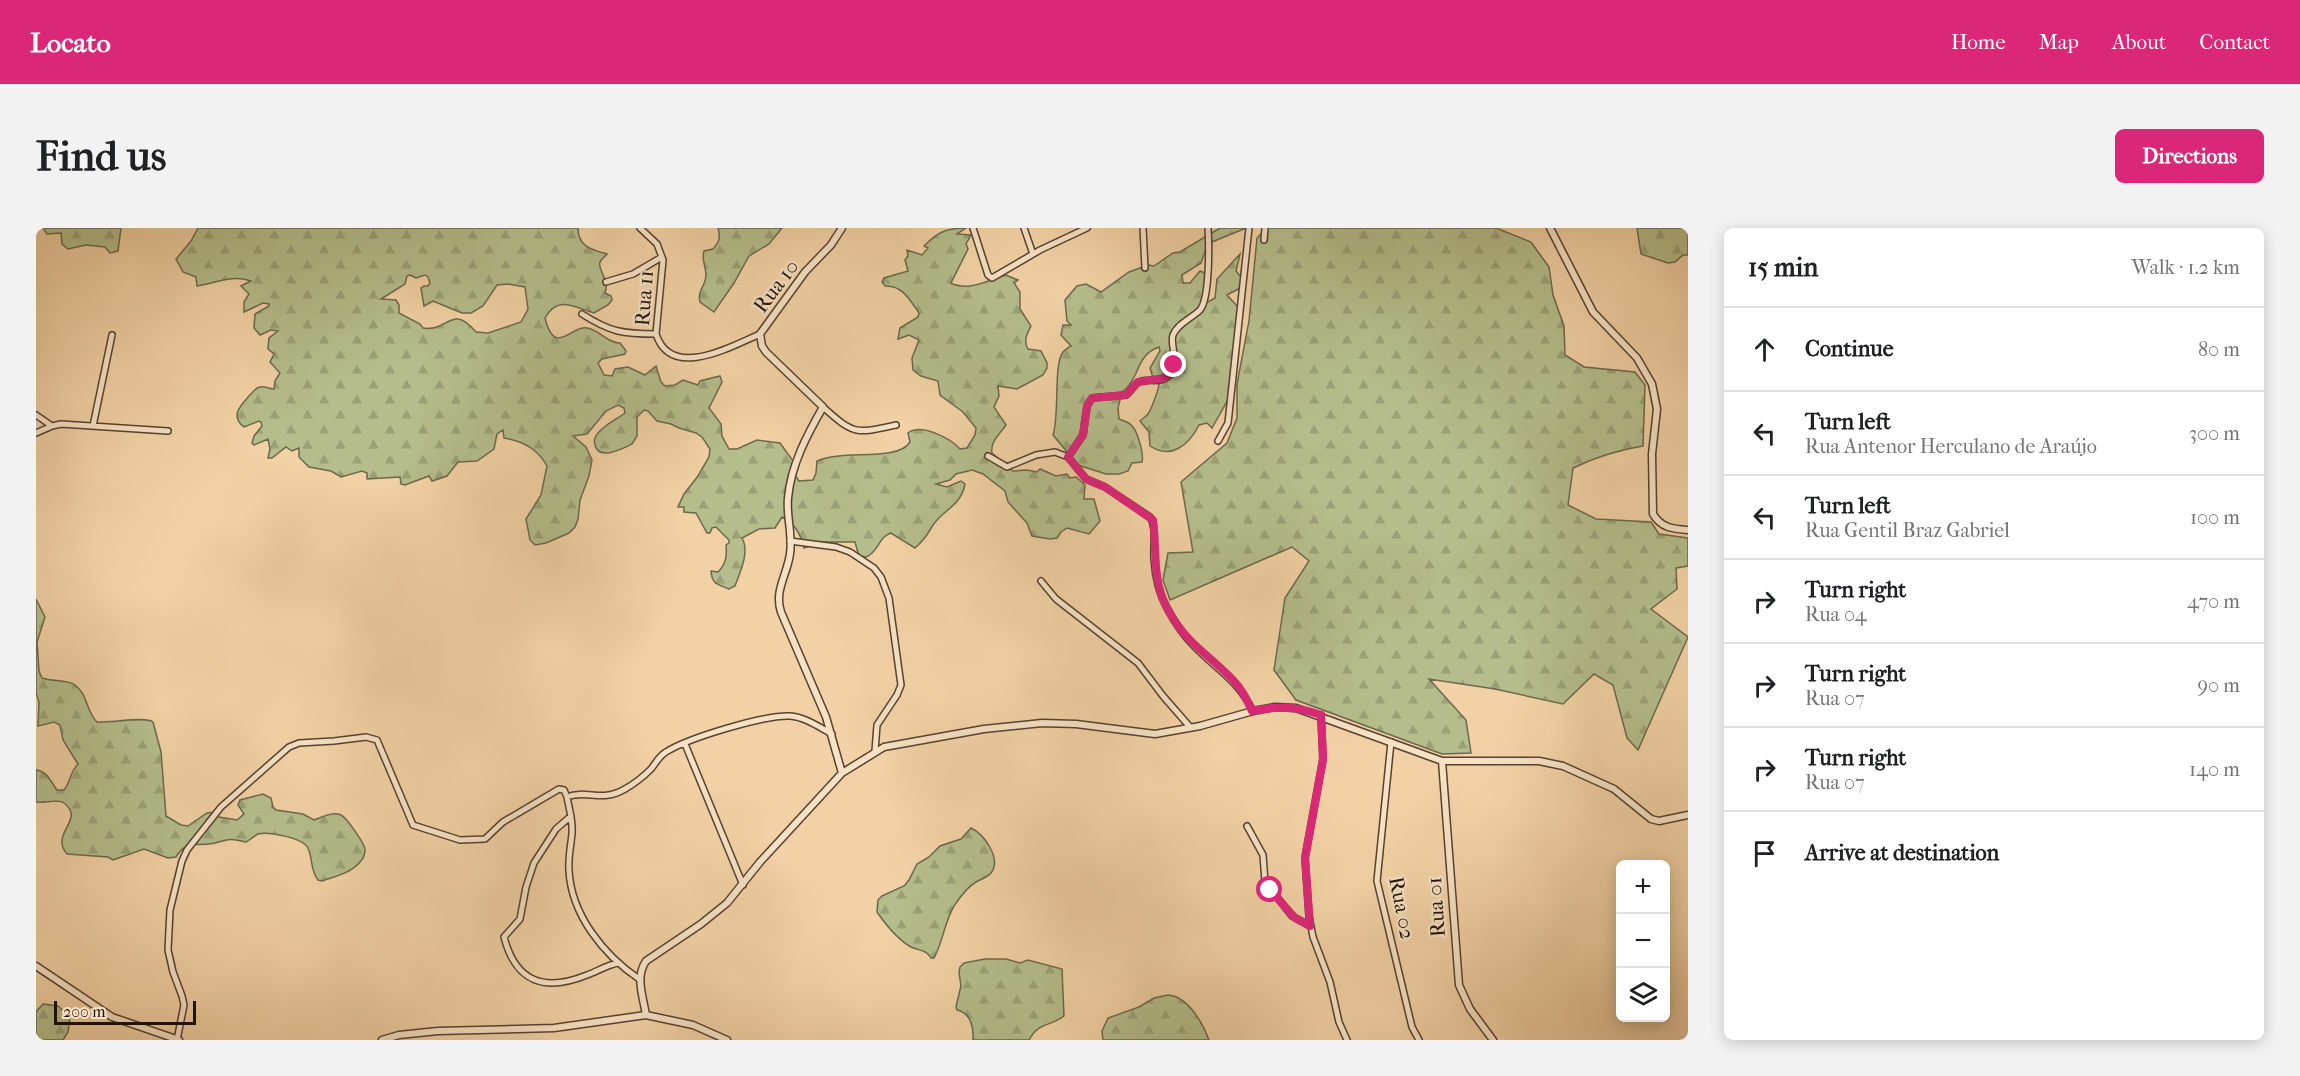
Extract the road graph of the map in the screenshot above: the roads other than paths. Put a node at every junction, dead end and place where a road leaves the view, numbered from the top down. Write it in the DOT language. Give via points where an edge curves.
graph roads {
  1 [pos="640,228"];
  2 [pos="842,228"];
  3 [pos="973,228"];
  4 [pos="1024,228"];
  5 [pos="1087,228"];
  6 [pos="1143,228"];
  7 [pos="1208,228"];
  8 [pos="1249,228"];
  9 [pos="1265,228"];
  10 [pos="1550,228"];
  11 [pos="1264,240"];
  12 [pos="1033,254"];
  13 [pos="662,257"];
  14 [pos="1145,268"];
  15 [pos="606,282"];
  16 [pos="582,314"];
  17 [pos="656,334"];
  18 [pos="760,334"];
  19 [pos="112,335"];
  20 [pos="659,343"];
  21 [pos="823,407"];
  22 [pos="36,415"];
  23 [pos="896,425"];
  24 [pos="52,426"];
  25 [pos="93,426"];
  26 [pos="168,431"];
  27 [pos="36,433"];
  28 [pos="1218,441"];
  29 [pos="988,456"];
  30 [pos="1068,457"];
  31 [pos="1688,530"];
  32 [pos="790,541"];
  33 [pos="1041,581"];
  34 [pos="1252,711"];
  35 [pos="1321,715"];
  36 [pos="1190,727"];
  37 [pos="832,734"];
  38 [pos="1391,742"];
  39 [pos="685,744"];
  40 [pos="875,751"];
  41 [pos="1442,761"];
  42 [pos="842,773"];
  43 [pos="567,797"];
  44 [pos="1688,815"];
  45 [pos="571,816"];
  46 [pos="1247,826"];
  47 [pos="743,885"];
  48 [pos="1310,926"];
  49 [pos="618,963"];
  50 [pos="36,966"];
  51 [pos="639,979"];
  52 [pos="646,1015"];
  53 [pos="178,1040"];
  54 [pos="382,1040"];
  55 [pos="727,1040"];
  56 [pos="1347,1040"];
  57 [pos="1419,1040"];
  58 [pos="1493,1040"];
  1 -- 13 [label="street, Rua 11" via="657,244"];
  2 -- 18 [label="street, Rua 10"];
  3 -- 12 [label="street" via="988,275 995,278"];
  4 -- 12 [label="street"];
  5 -- 12 [label="street"];
  6 -- 14 [label="street"];
  7 -- 30 [label="street" via="1204,300 1199,310 1174,332 1176,358 1168,376 1138,382 1126,395 1092,398 1083,435"];
  8 -- 28 [label="street" via="1228,423"];
  9 -- 11 [label="street"];
  10 -- 31 [label="street" via="1593,312 1637,358 1652,384 1657,409 1652,454 1653,514 1657,522 1675,530"];
  13 -- 15 [label="street" via="633,274"];
  13 -- 17 [label="street, Rua 11"];
  16 -- 17 [label="street" via="603,327 621,332"];
  17 -- 20 [label="street, Rua 11"];
  18 -- 20 [label="street, Rua 10" via="694,359 669,352"];
  18 -- 21 [label="street" via="766,352"];
  19 -- 25 [label="street"];
  21 -- 23 [label="street" via="850,429 865,432"];
  21 -- 32 [label="street" via="794,466 788,497"];
  22 -- 24 [label="street"];
  24 -- 25 [label="street"];
  24 -- 27 [label="street"];
  25 -- 26 [label="street"];
  29 -- 30 [label="street" via="1008,467 1036,455 1055,452"];
  30 -- 34 [label="street" via="1086,479 1105,487 1153,520 1154,562 1166,606 1189,641 1233,680"];
  32 -- 37 [label="street" via="779,606"];
  32 -- 40 [label="street" via="850,552 874,568 886,588 901,685 877,725"];
  33 -- 36 [label="street" via="1056,599 1138,663"];
  34 -- 35 [label="street" via="1284,706"];
  34 -- 36 [label="street"];
  35 -- 38 [label="street"];
  35 -- 48 [label="street" via="1323,759 1305,858"];
  36 -- 40 [label="street" via="1144,734 1042,723 893,744"];
  37 -- 39 [label="street" via="791,716 720,730"];
  37 -- 42 [label="street"];
  38 -- 41 [label="street"];
  38 -- 57 [label="street, Rua 02" via="1377,881 1412,1027"];
  39 -- 43 [label="street" via="666,752 626,789 600,797"];
  39 -- 47 [label="street"];
  40 -- 42 [label="street"];
  41 -- 44 [label="street" via="1552,762 1604,783 1651,819"];
  41 -- 58 [label="street, Rua 01" via="1459,985 1470,1009"];
  42 -- 47 [label="street"];
  43 -- 45 [label="street"];
  43 -- 53 [label="street" via="564,790 558,789 503,822 488,837 460,840 413,825 377,740 366,737 289,747 221,807 182,861 170,910 168,950 184,1005"];
  45 -- 49 [label="street" via="568,855 575,898 593,934"];
  45 -- 49 [label="street" via="556,828 534,863 519,919 504,936 508,950 530,979 556,984"];
  46 -- 48 [label="street" via="1263,855 1265,882 1295,918"];
  47 -- 51 [label="street" via="702,924 646,961"];
  48 -- 56 [label="street"];
  49 -- 51 [label="street"];
  50 -- 53 [label="street" via="112,1017"];
  51 -- 52 [label="street"];
  52 -- 54 [label="street" via="554,1028 438,1031"];
  52 -- 55 [label="street" via="693,1025"];
}
